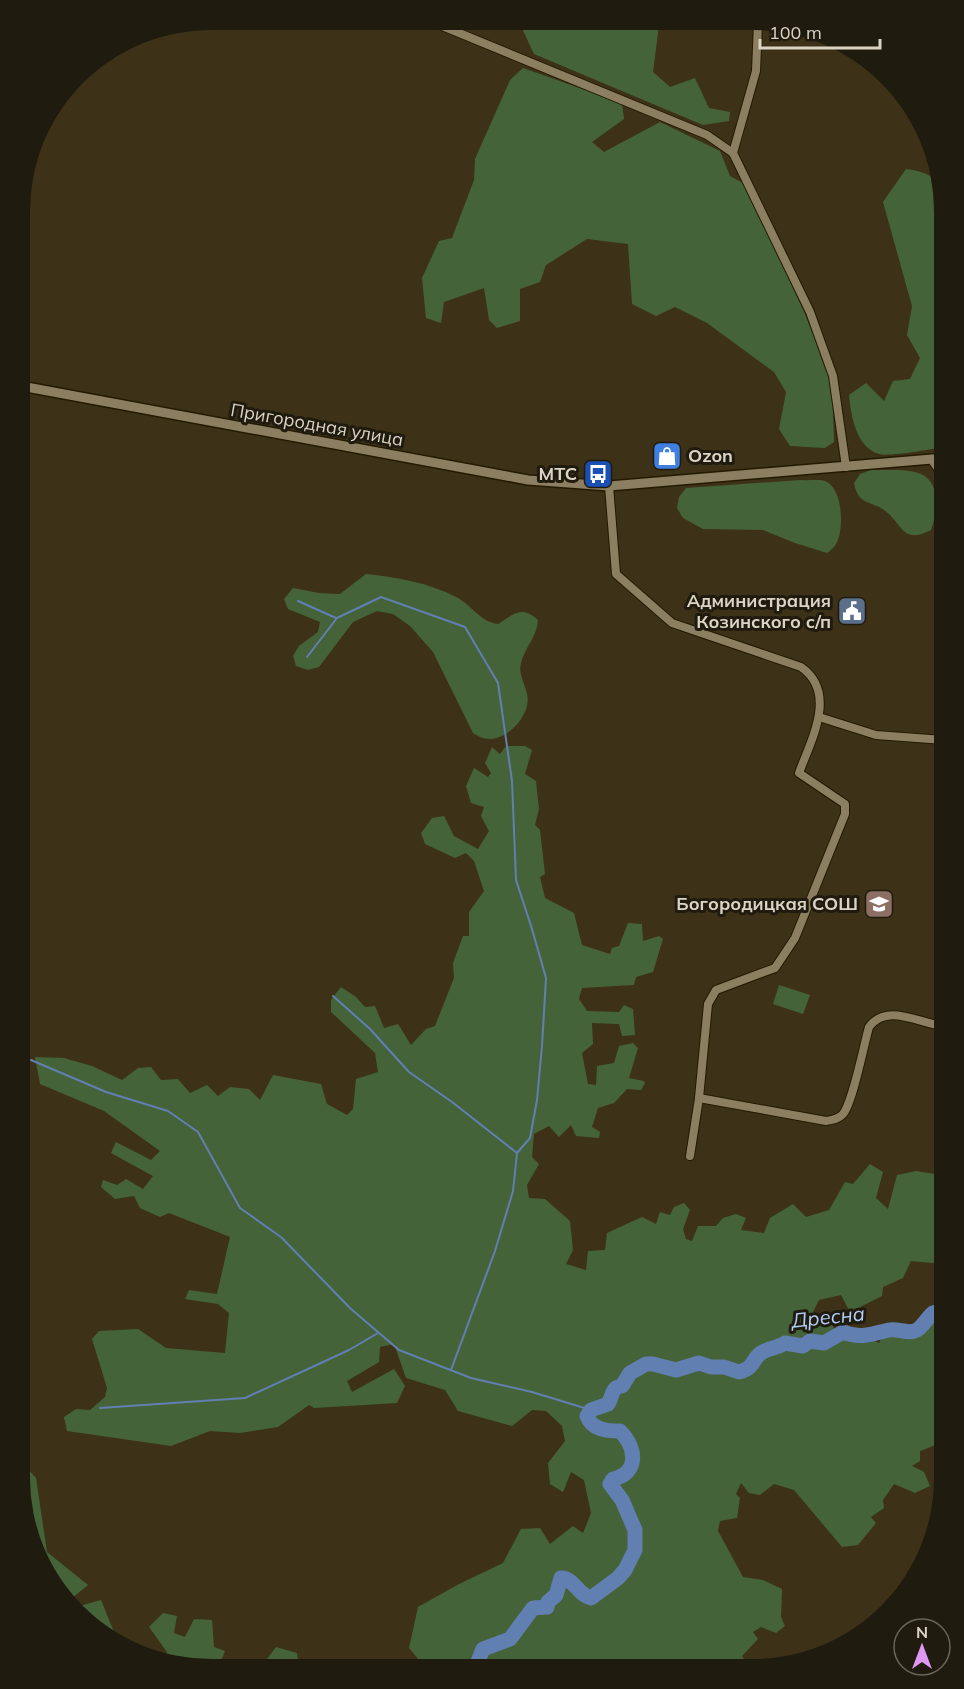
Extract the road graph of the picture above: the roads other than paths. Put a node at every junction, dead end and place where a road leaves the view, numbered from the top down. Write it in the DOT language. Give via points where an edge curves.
graph roads {
  1 [pos="452,30"];
  2 [pos="758,30"];
  3 [pos="733,153"];
  4 [pos="30,388"];
  5 [pos="932,459"];
  6 [pos="934,462"];
  7 [pos="846,467"];
  8 [pos="609,486"];
  9 [pos="819,717"];
  10 [pos="934,739"];
  11 [pos="934,1025"];
  12 [pos="699,1098"];
  13 [pos="690,1156"];
  1 -- 3 [label="street" via="706,135"];
  2 -- 3 [label="street" via="756,71"];
  3 -- 7 [label="street" via="810,312 833,376"];
  4 -- 8 [label="street, Пригородная улица" via="528,480"];
  5 -- 6 [label="street"];
  5 -- 7 [label="street, Пригородная улица"];
  7 -- 8 [label="street, Пригородная улица"];
  8 -- 9 [label="street" via="616,574 672,623 808,672 818,687"];
  9 -- 10 [label="street" via="876,735"];
  9 -- 12 [label="street" via="799,773 845,804 845,814 795,939 775,968 716,990 708,1004"];
  11 -- 12 [label="street" via="892,1014 874,1020 849,1101 836,1120 826,1122"];
  12 -- 13 [label="street"];
}
